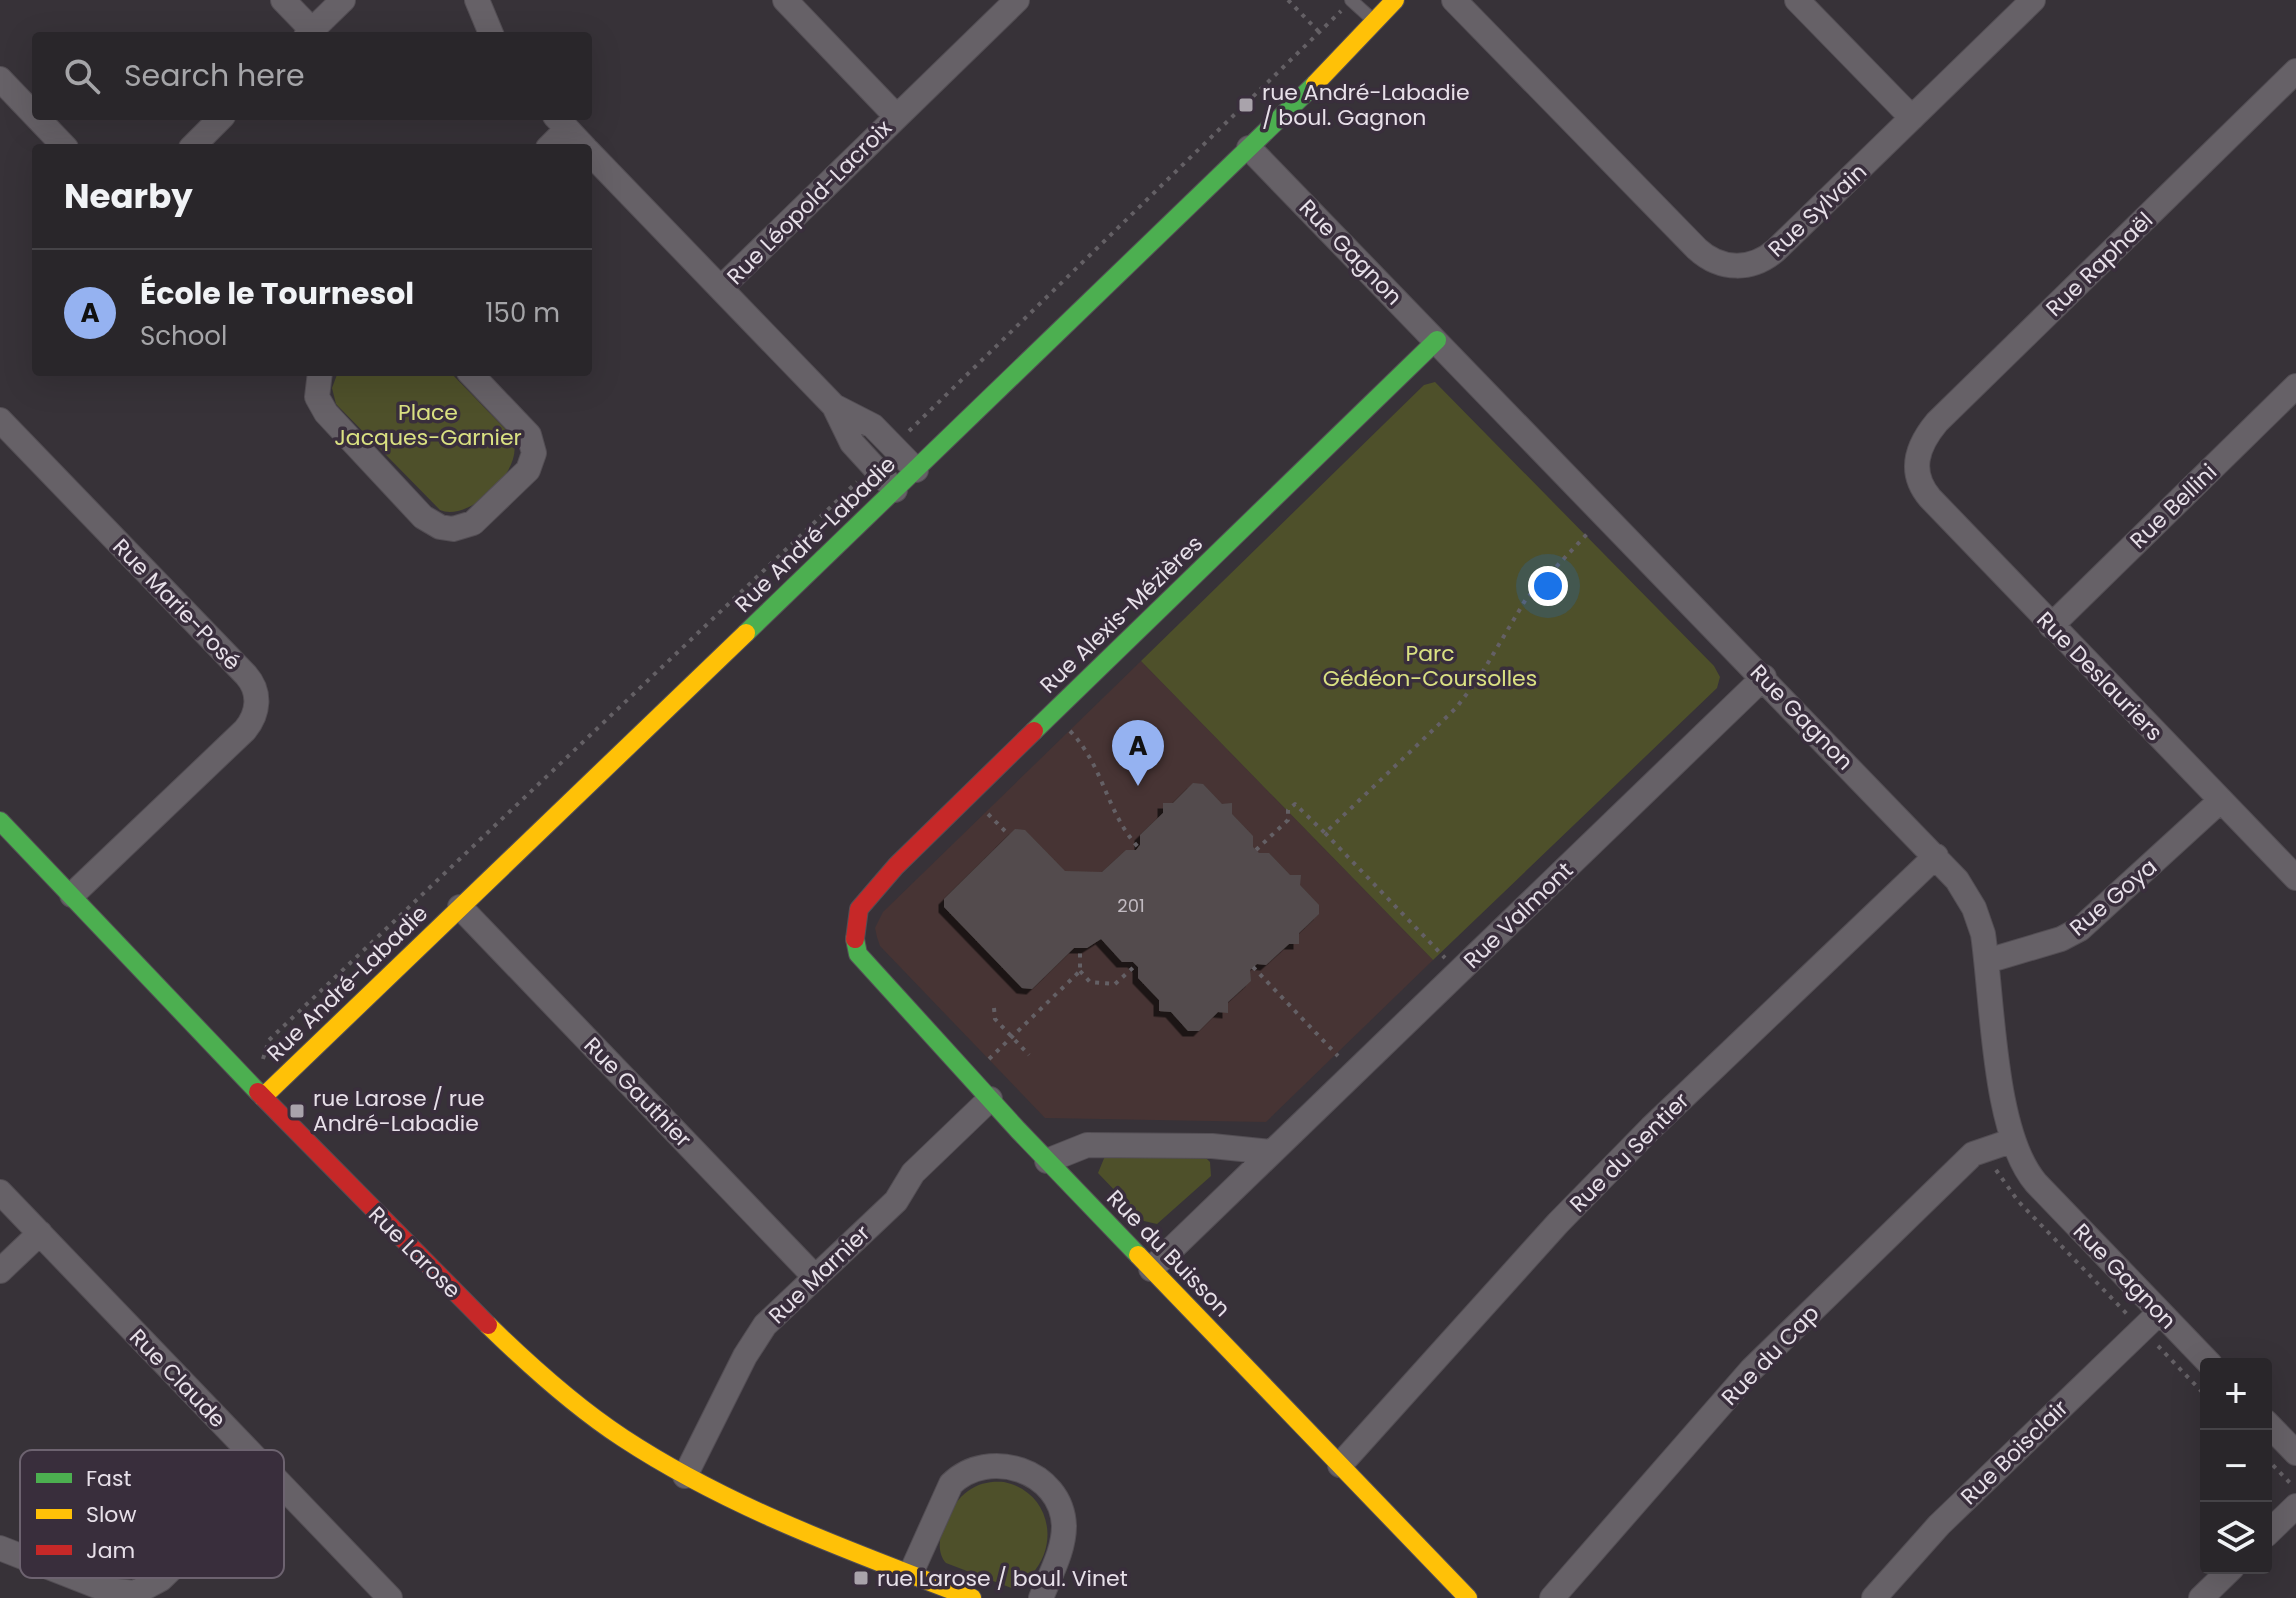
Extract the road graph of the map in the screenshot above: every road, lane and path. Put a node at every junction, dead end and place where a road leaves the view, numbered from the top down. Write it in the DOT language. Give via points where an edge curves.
graph roads {
  1 [pos="283,0"];
  2 [pos="343,0"];
  3 [pos="477,0"];
  4 [pos="785,0"];
  5 [pos="1017,0"];
  6 [pos="1288,0"];
  7 [pos="1395,0"];
  8 [pos="1454,0"];
  9 [pos="1797,0"];
  10 [pos="2033,0"];
  11 [pos="1347,5"];
  12 [pos="1375,22"];
  13 [pos="308,32"];
  14 [pos="310,32"];
  15 [pos="490,32"];
  16 [pos="1321,34"];
  17 [pos="2296,71"];
  18 [pos="0,79"];
  19 [pos="32,112"];
  20 [pos="896,116"];
  21 [pos="1912,118"];
  22 [pos="39,120"];
  23 [pos="219,120"];
  24 [pos="561,123"];
  25 [pos="62,144"];
  26 [pos="195,144"];
  27 [pos="550,144"];
  28 [pos="582,144"];
  29 [pos="1249,148"];
  30 [pos="592,154"];
  31 [pos="721,288"];
  32 [pos="1437,340"];
  33 [pos="320,376"];
  34 [pos="473,376"];
  35 [pos="2296,386"];
  36 [pos="834,406"];
  37 [pos="0,420"];
  38 [pos="905,434"];
  39 [pos="1916,466"];
  40 [pos="916,470"];
  41 [pos="864,474"];
  42 [pos="895,490"];
  43 [pos="1587,534"];
  44 [pos="2051,626"];
  45 [pos="1764,677"];
  46 [pos="1068,729"];
  47 [pos="2220,801"];
  48 [pos="985,810"];
  49 [pos="0,821"];
  50 [pos="1325,833"];
  51 [pos="1009,835"];
  52 [pos="1138,847"];
  53 [pos="1256,850"];
  54 [pos="1936,856"];
  55 [pos="2296,878"];
  56 [pos="72,895"];
  57 [pos="460,907"];
  58 [pos="853,931"];
  59 [pos="1080,948"];
  60 [pos="1442,955"];
  61 [pos="1987,961"];
  62 [pos="1136,965"];
  63 [pos="1253,967"];
  64 [pos="1080,971"];
  65 [pos="994,1008"];
  66 [pos="1012,1037"];
  67 [pos="1029,1055"];
  68 [pos="1338,1056"];
  69 [pos="987,1061"];
  70 [pos="263,1065"];
  71 [pos="263,1097"];
  72 [pos="990,1099"];
  73 [pos="2011,1141"];
  74 [pos="1271,1152"];
  75 [pos="1047,1161"];
  76 [pos="1994,1164"];
  77 [pos="0,1192"];
  78 [pos="40,1233"];
  79 [pos="1151,1269"];
  80 [pos="0,1271"];
  81 [pos="815,1277"];
  82 [pos="2160,1312"];
  83 [pos="2130,1317"];
  84 [pos="2154,1342"];
  85 [pos="2204,1358"];
  86 [pos="2200,1390"];
  87 [pos="2272,1428"];
  88 [pos="248,1450"];
  89 [pos="2296,1453"];
  90 [pos="1340,1465"];
  91 [pos="2272,1466"];
  92 [pos="685,1476"];
  93 [pos="284,1488"];
  94 [pos="2294,1495"];
  95 [pos="2272,1526"];
  96 [pos="0,1548"];
  97 [pos="20,1556"];
  98 [pos="2226,1574"];
  99 [pos="76,1578"];
  100 [pos="162,1578"];
  101 [pos="906,1585"];
  102 [pos="390,1598"];
  103 [pos="972,1598"];
  104 [pos="1041,1598"];
  105 [pos="1468,1598"];
  106 [pos="1552,1598"];
  107 [pos="1874,1598"];
  108 [pos="2201,1598"];
  1 -- 13 [label="street"];
  2 -- 14 [label="street"];
  3 -- 15 [label="street"];
  4 -- 20 [label="street, Rue Léopold-Lacroix"];
  5 -- 20 [label="street, Rue Léopold-Lacroix"];
  6 -- 16 [label="path"];
  7 -- 12 [label="street, Rue André-Labadie"];
  8 -- 21 [label="street, Rue Sylvain" via="1697,249 1724,265 1748,265 1770,256"];
  9 -- 21 [label="street"];
  10 -- 21 [label="street, Rue Sylvain"];
  11 -- 12 [label="lane"];
  11 -- 16 [label="path, Rue André-Labadie"];
  12 -- 29 [label="street, Rue André-Labadie"];
  16 -- 38 [label="path, Rue André-Labadie"];
  17 -- 39 [label="street, Rue Raphaël" via="1937,422 1920,445"];
  18 -- 19 [label="street"];
  20 -- 31 [label="street, Rue Léopold-Lacroix"];
  22 -- 25 [label="street"];
  23 -- 26 [label="street"];
  24 -- 27 [label="street"];
  24 -- 28 [label="street"];
  29 -- 32 [label="street, Rue Gagnon"];
  29 -- 40 [label="street, Rue André-Labadie"];
  30 -- 31 [label="street"];
  31 -- 36 [label="street"];
  32 -- 45 [label="street, Rue Gagnon"];
  32 -- 58 [label="street, Rue Alexis-Mézières" via="896,866 862,902"];
  33 -- 34 [label="street" via="317,397 326,413 428,521 453,529 479,518 528,470 534,453 529,435"];
  35 -- 44 [label="street, Rue Bellini"];
  36 -- 40 [label="street" via="873,426"];
  36 -- 42 [label="street" via="852,443"];
  37 -- 56 [label="street, Rue Marie-Posé" via="246,675 257,699 245,730"];
  39 -- 44 [label="street, Rue Deslauriers" via="1930,498"];
  40 -- 42 [label="street, Rue André-Labadie"];
  41 -- 70 [label="path, Rue André-Labadie" via="269,1040"];
  42 -- 57 [label="street, Rue André-Labadie"];
  43 -- 50 [label="path" via="1526,599 1465,698"];
  44 -- 47 [label="street, Rue Deslauriers"];
  45 -- 54 [label="street, Rue Gagnon"];
  45 -- 74 [label="street, Rue Valmont"];
  46 -- 52 [label="path" via="1089,751 1121,828"];
  47 -- 55 [label="street, Rue Deslauriers"];
  47 -- 61 [label="street, Rue Goya" via="2080,929"];
  48 -- 51 [label="path"];
  49 -- 56 [label="street, Rue Larose"];
  50 -- 53 [label="path" via="1295,804 1288,810 1288,820"];
  50 -- 60 [label="path"];
  54 -- 61 [label="street, Rue Gagnon" via="1974,908"];
  54 -- 90 [label="street, Rue du Sentier" via="1558,1223"];
  56 -- 71 [label="street, Rue Larose"];
  57 -- 71 [label="street, Rue André-Labadie"];
  57 -- 81 [label="street, Rue Gauthier"];
  58 -- 72 [label="street, Rue du Buisson" via="866,966"];
  59 -- 64 [label="path"];
  61 -- 73 [label="street, Rue Gagnon"];
  62 -- 64 [label="path" via="1115,984 1090,982"];
  63 -- 68 [label="path"];
  64 -- 66 [label="path"];
  65 -- 66 [label="path" via="995,1019"];
  66 -- 67 [label="path"];
  66 -- 69 [label="path"];
  71 -- 92 [label="street, Rue Larose" via="526,1361 604,1425"];
  72 -- 75 [label="street, Rue du Buisson"];
  72 -- 81 [label="street, Rue Marnier" via="913,1173 896,1201"];
  73 -- 82 [label="street, Rue Gagnon" via="2036,1183"];
  73 -- 106 [label="street, Rue du Cap" via="1973,1154 1752,1369"];
  74 -- 75 [label="street" via="1087,1145"];
  74 -- 79 [label="street, Rue Valmont"];
  75 -- 79 [label="street, Rue du Buisson"];
  76 -- 83 [label="path, Rue Gagnon" via="2018,1201"];
  77 -- 78 [label="street, Rue Claude"];
  78 -- 80 [label="street"];
  78 -- 88 [label="street, Rue Claude"];
  79 -- 90 [label="street, Rue du Buisson"];
  81 -- 92 [label="street, Rue Marnier" via="751,1345"];
  82 -- 85 [label="street, Rue Gagnon"];
  82 -- 107 [label="street, Rue Boisclair" via="1946,1518"];
  84 -- 86 [label="path, Rue Gagnon"];
  87 -- 89 [label="street"];
  90 -- 105 [label="street, Rue du Buisson"];
  91 -- 94 [label="path"];
  92 -- 101 [label="street, Rue Larose"];
  93 -- 102 [label="street, Rue Claude"];
  94 -- 95 [label="street"];
  96 -- 97 [label="street"];
  98 -- 108 [label="street"];
  99 -- 100 [label="street" via="107,1590 135,1593"];
  101 -- 103 [label="street, Rue Larose"];
  101 -- 104 [label="street" via="951,1484 981,1466 1011,1467 1049,1488 1062,1514 1062,1541"];
}
